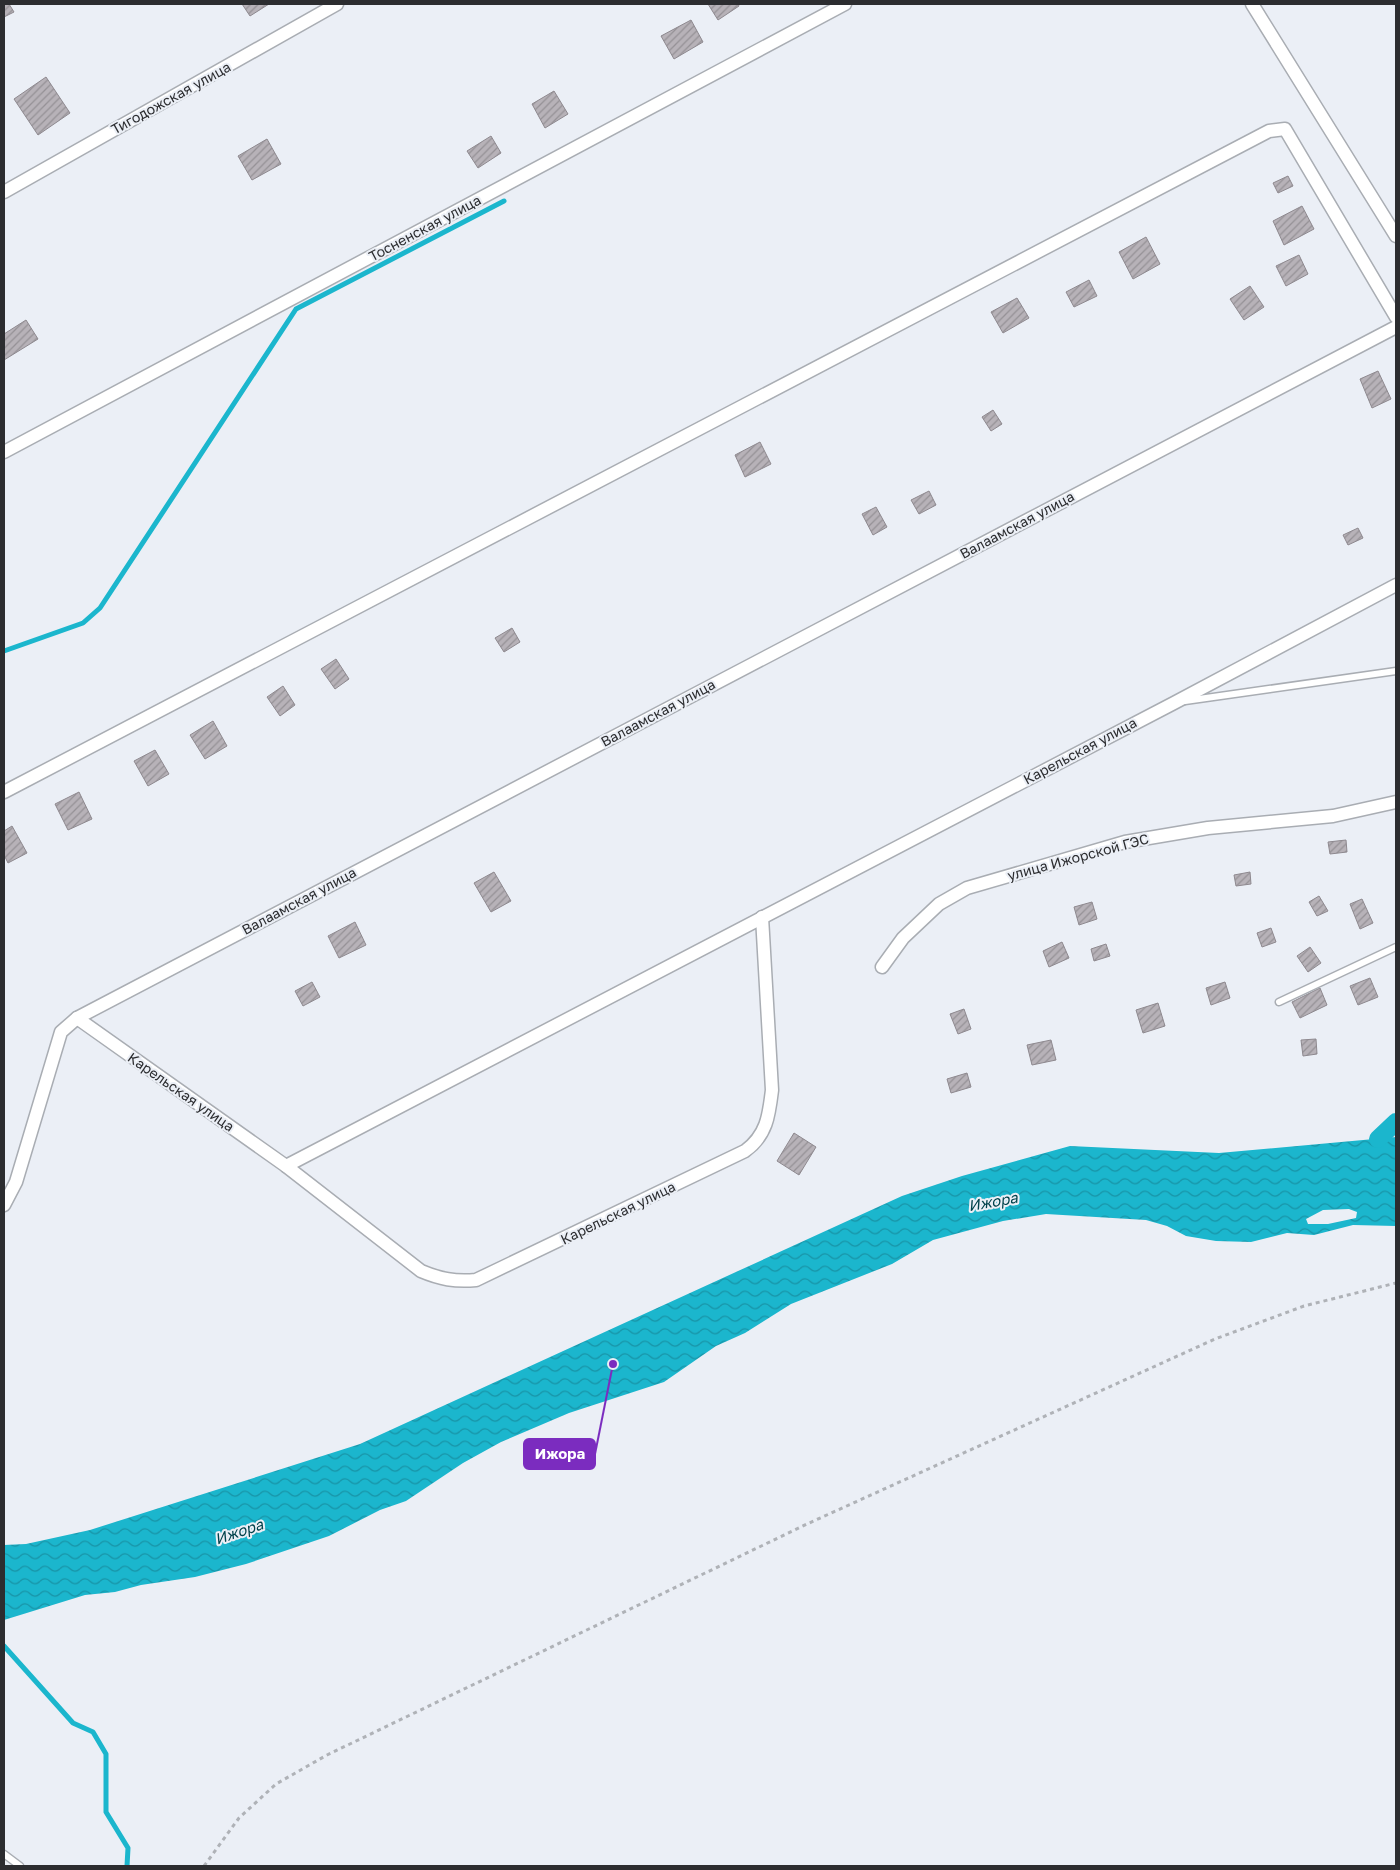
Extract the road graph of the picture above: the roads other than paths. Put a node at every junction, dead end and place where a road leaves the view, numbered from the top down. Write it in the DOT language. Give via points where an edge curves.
graph roads {
  1 [pos="337,4"];
  2 [pos="846,4"];
  3 [pos="1252,4"];
  4 [pos="4,192"];
  5 [pos="1396,236"];
  6 [pos="1396,317"];
  7 [pos="1396,327"];
  8 [pos="4,452"];
  9 [pos="1396,585"];
  10 [pos="1396,671"];
  11 [pos="1174,703"];
  12 [pos="4,792"];
  13 [pos="1396,802"];
  14 [pos="762,917"];
  15 [pos="1396,947"];
  16 [pos="882,968"];
  17 [pos="1279,1002"];
  18 [pos="77,1018"];
  19 [pos="286,1166"];
  20 [pos="4,1205"];
  21 [pos="4,1854"];
  22 [pos="20,1866"];
  1 -- 4 [label="street, Тигодожская улица"];
  2 -- 8 [label="street, Тосненская улица"];
  3 -- 5 [label="street"];
  6 -- 12 [label="street" via="1285,129 1269,131"];
  7 -- 18 [label="street, Валаамская улица"];
  9 -- 11 [label="street, Карельская улица"];
  10 -- 11 [label="lane"];
  11 -- 14 [label="street, Карельская улица"];
  13 -- 16 [label="street, улица Ижорской ГЭС" via="1334,816 1208,828 1125,842 967,888 938,904 903,938"];
  14 -- 19 [label="street, Карельская улица"];
  14 -- 19 [label="street, Карельская улица" via="772,1090 765,1130 746,1151 506,1268 476,1280 457,1282 421,1271"];
  15 -- 17 [label="lane"];
  18 -- 19 [label="street, Карельская улица"];
  18 -- 20 [label="street, Валаамская улица" via="61,1032 16,1182"];
  21 -- 22 [label="lane"];
}
